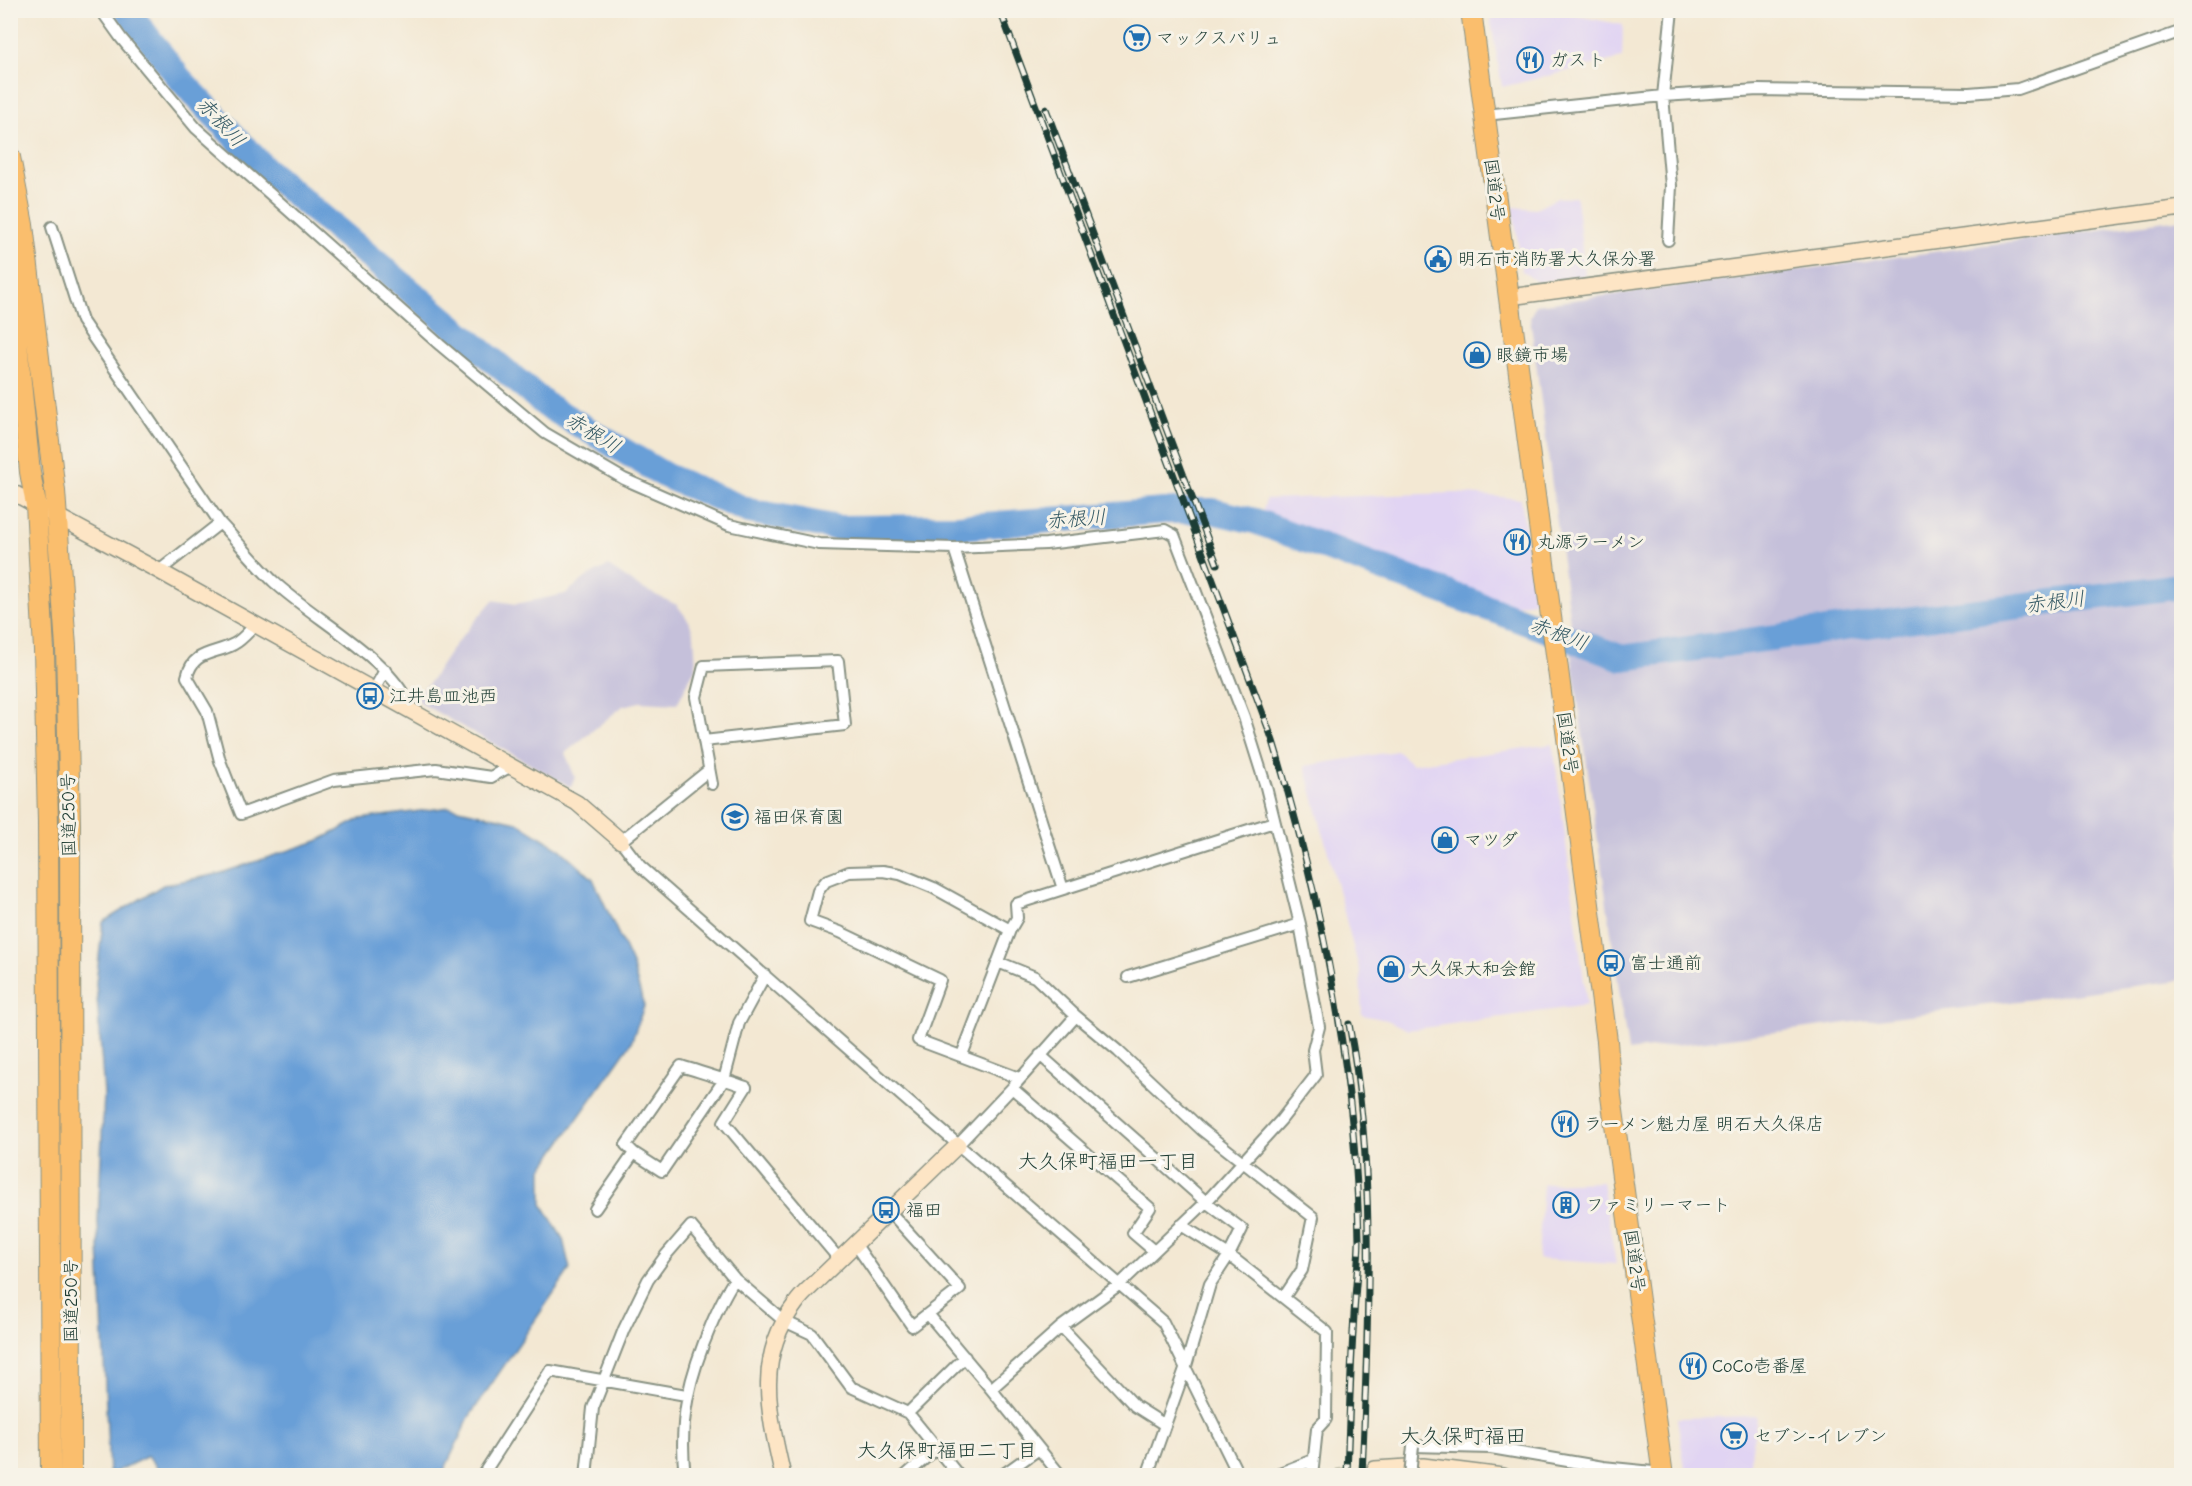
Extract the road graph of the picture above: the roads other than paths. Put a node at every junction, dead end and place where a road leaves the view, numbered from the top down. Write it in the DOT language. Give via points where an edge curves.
graph roads {
  1 [pos="101,10"];
  2 [pos="1471,10"];
  3 [pos="1672,10"];
  4 [pos="2181,31"];
  5 [pos="1663,96"];
  6 [pos="1485,115"];
  7 [pos="10,157"];
  8 [pos="2181,208"];
  9 [pos="52,227"];
  10 [pos="1668,240"];
  11 [pos="10,273"];
  12 [pos="1509,297"];
  13 [pos="10,491"];
  14 [pos="36,505"];
  15 [pos="58,516"];
  16 [pos="220,523"];
  17 [pos="954,548"];
  18 [pos="159,570"];
  19 [pos="255,625"];
  20 [pos="385,670"];
  21 [pos="374,690"];
  22 [pos="414,713"];
  23 [pos="704,741"];
  24 [pos="511,766"];
  25 [pos="709,770"];
  26 [pos="712,784"];
  27 [pos="1274,822"];
  28 [pos="621,841"];
  29 [pos="1063,889"];
  30 [pos="1300,924"];
  31 [pos="1010,930"];
  32 [pos="998,962"];
  33 [pos="765,975"];
  34 [pos="1128,977"];
  35 [pos="1076,1016"];
  36 [pos="962,1054"];
  37 [pos="1040,1055"];
  38 [pos="1020,1078"];
  39 [pos="724,1080"];
  40 [pos="1012,1088"];
  41 [pos="958,1145"];
  42 [pos="634,1153"];
  43 [pos="1243,1163"];
  44 [pos="1206,1202"];
  45 [pos="595,1209"];
  46 [pos="890,1212"];
  47 [pos="1181,1225"];
  48 [pos="856,1245"];
  49 [pos="1154,1251"];
  50 [pos="1229,1255"];
  51 [pos="840,1259"];
  52 [pos="735,1279"];
  53 [pos="1120,1284"];
  54 [pos="1284,1297"];
  55 [pos="928,1314"];
  56 [pos="784,1322"];
  57 [pos="1062,1327"];
  58 [pos="965,1357"];
  59 [pos="1186,1366"];
  60 [pos="602,1382"];
  61 [pos="992,1389"];
  62 [pos="686,1395"];
  63 [pos="908,1413"];
  64 [pos="1165,1425"];
  65 [pos="937,1448"];
  66 [pos="1039,1449"];
  67 [pos="1313,1460"];
  68 [pos="1375,1469"];
  69 [pos="1663,1474"];
  70 [pos="51,1476"];
  71 [pos="71,1476"];
  72 [pos="482,1476"];
  73 [pos="586,1476"];
  74 [pos="685,1476"];
  75 [pos="783,1476"];
  76 [pos="905,1476"];
  77 [pos="959,1476"];
  78 [pos="1001,1476"];
  79 [pos="1061,1476"];
  80 [pos="1147,1476"];
  81 [pos="1239,1476"];
  82 [pos="1272,1476"];
  83 [pos="1312,1476"];
  84 [pos="1410,1476"];
  85 [pos="1503,1476"];
  1 -- 17 [label="street" via="196,128 544,432 624,479 729,525 819,544"];
  2 -- 6 [label="highway, 国道2号"];
  3 -- 5 [label="street"];
  4 -- 5 [label="street" via="2018,89 1969,93 1758,90"];
  5 -- 6 [label="street"];
  5 -- 10 [label="street" via="1671,186"];
  6 -- 12 [label="highway, 国道2号"];
  7 -- 15 [label="highway, 国道250号" via="23,225"];
  8 -- 12 [label="street"];
  9 -- 16 [label="street" via="82,321"];
  11 -- 14 [label="highway, 国道250号"];
  12 -- 69 [label="highway, 国道2号"];
  13 -- 14 [label="street"];
  14 -- 15 [label="street"];
  14 -- 70 [label="highway, 国道250号" via="48,822"];
  15 -- 18 [label="street"];
  15 -- 71 [label="highway, 国道250号" via="70,824"];
  16 -- 18 [label="street"];
  16 -- 20 [label="street" via="274,581"];
  17 -- 27 [label="street" via="1046,544 1165,530 1174,535 1244,717"];
  17 -- 29 [label="street"];
  18 -- 19 [label="street"];
  19 -- 21 [label="street"];
  19 -- 24 [label="street" via="236,643 197,658 190,664 187,677 207,711 220,761 241,814 334,780 436,770 492,777"];
  20 -- 21 [label="street"];
  20 -- 22 [label="street"];
  21 -- 22 [label="street"];
  22 -- 24 [label="street"];
  23 -- 23 [label="street" via="696,698 704,666 838,661 845,725"];
  23 -- 25 [label="street"];
  24 -- 28 [label="street" via="577,803"];
  25 -- 26 [label="street"];
  25 -- 28 [label="street"];
  27 -- 29 [label="street"];
  27 -- 30 [label="street"];
  28 -- 33 [label="street" via="640,866"];
  29 -- 31 [label="street" via="1016,904 1017,918"];
  30 -- 34 [label="street"];
  30 -- 43 [label="street" via="1319,1027 1313,1050 1316,1075"];
  31 -- 32 [label="street"];
  31 -- 36 [label="street" via="900,874 849,872 826,881 818,891 810,921 940,980 918,1040"];
  32 -- 35 [label="street" via="1035,977"];
  32 -- 36 [label="street"];
  33 -- 39 [label="street" via="739,1023"];
  33 -- 41 [label="street"];
  35 -- 37 [label="street"];
  35 -- 43 [label="street"];
  36 -- 38 [label="street"];
  37 -- 38 [label="street"];
  37 -- 44 [label="street"];
  38 -- 40 [label="street"];
  39 -- 42 [label="street" via="662,1171"];
  39 -- 42 [label="street" via="681,1066 626,1145"];
  39 -- 51 [label="street" via="746,1087 724,1122"];
  40 -- 41 [label="street"];
  40 -- 49 [label="street" via="1150,1208 1132,1233"];
  41 -- 46 [label="street"];
  41 -- 53 [label="street"];
  42 -- 45 [label="street"];
  43 -- 44 [label="street"];
  43 -- 54 [label="street" via="1313,1216 1302,1270"];
  44 -- 47 [label="street"];
  44 -- 50 [label="street" via="1242,1229"];
  46 -- 48 [label="street"];
  46 -- 55 [label="street" via="960,1289"];
  47 -- 49 [label="street"];
  47 -- 50 [label="street"];
  48 -- 51 [label="street"];
  48 -- 55 [label="street" via="912,1326"];
  49 -- 53 [label="street"];
  50 -- 54 [label="street"];
  50 -- 59 [label="street" via="1210,1284"];
  51 -- 56 [label="street" via="796,1302"];
  52 -- 56 [label="street"];
  52 -- 60 [label="street" via="691,1226 648,1280"];
  52 -- 62 [label="street" via="725,1292 700,1351"];
  53 -- 57 [label="street"];
  53 -- 59 [label="street" via="1163,1322"];
  54 -- 67 [label="street" via="1327,1332 1326,1419 1317,1429"];
  55 -- 58 [label="street"];
  56 -- 63 [label="street" via="812,1334 851,1387"];
  56 -- 75 [label="street" via="774,1343 767,1392"];
  57 -- 61 [label="street"];
  57 -- 64 [label="street" via="1135,1406"];
  58 -- 61 [label="street"];
  58 -- 63 [label="street"];
  59 -- 64 [label="street"];
  59 -- 81 [label="street"];
  60 -- 62 [label="street"];
  60 -- 72 [label="street" via="550,1371"];
  60 -- 73 [label="street" via="593,1408"];
  61 -- 66 [label="street"];
  62 -- 74 [label="street" via="682,1457"];
  63 -- 65 [label="street"];
  64 -- 80 [label="street"];
  65 -- 76 [label="street"];
  65 -- 77 [label="street"];
  66 -- 78 [label="street"];
  66 -- 79 [label="street"];
  67 -- 82 [label="street"];
  67 -- 83 [label="street"];
  68 -- 85 [label="street" via="1423,1466"];
  69 -- 84 [label="street, bridge" via="1491,1448 1413,1446"];
}
